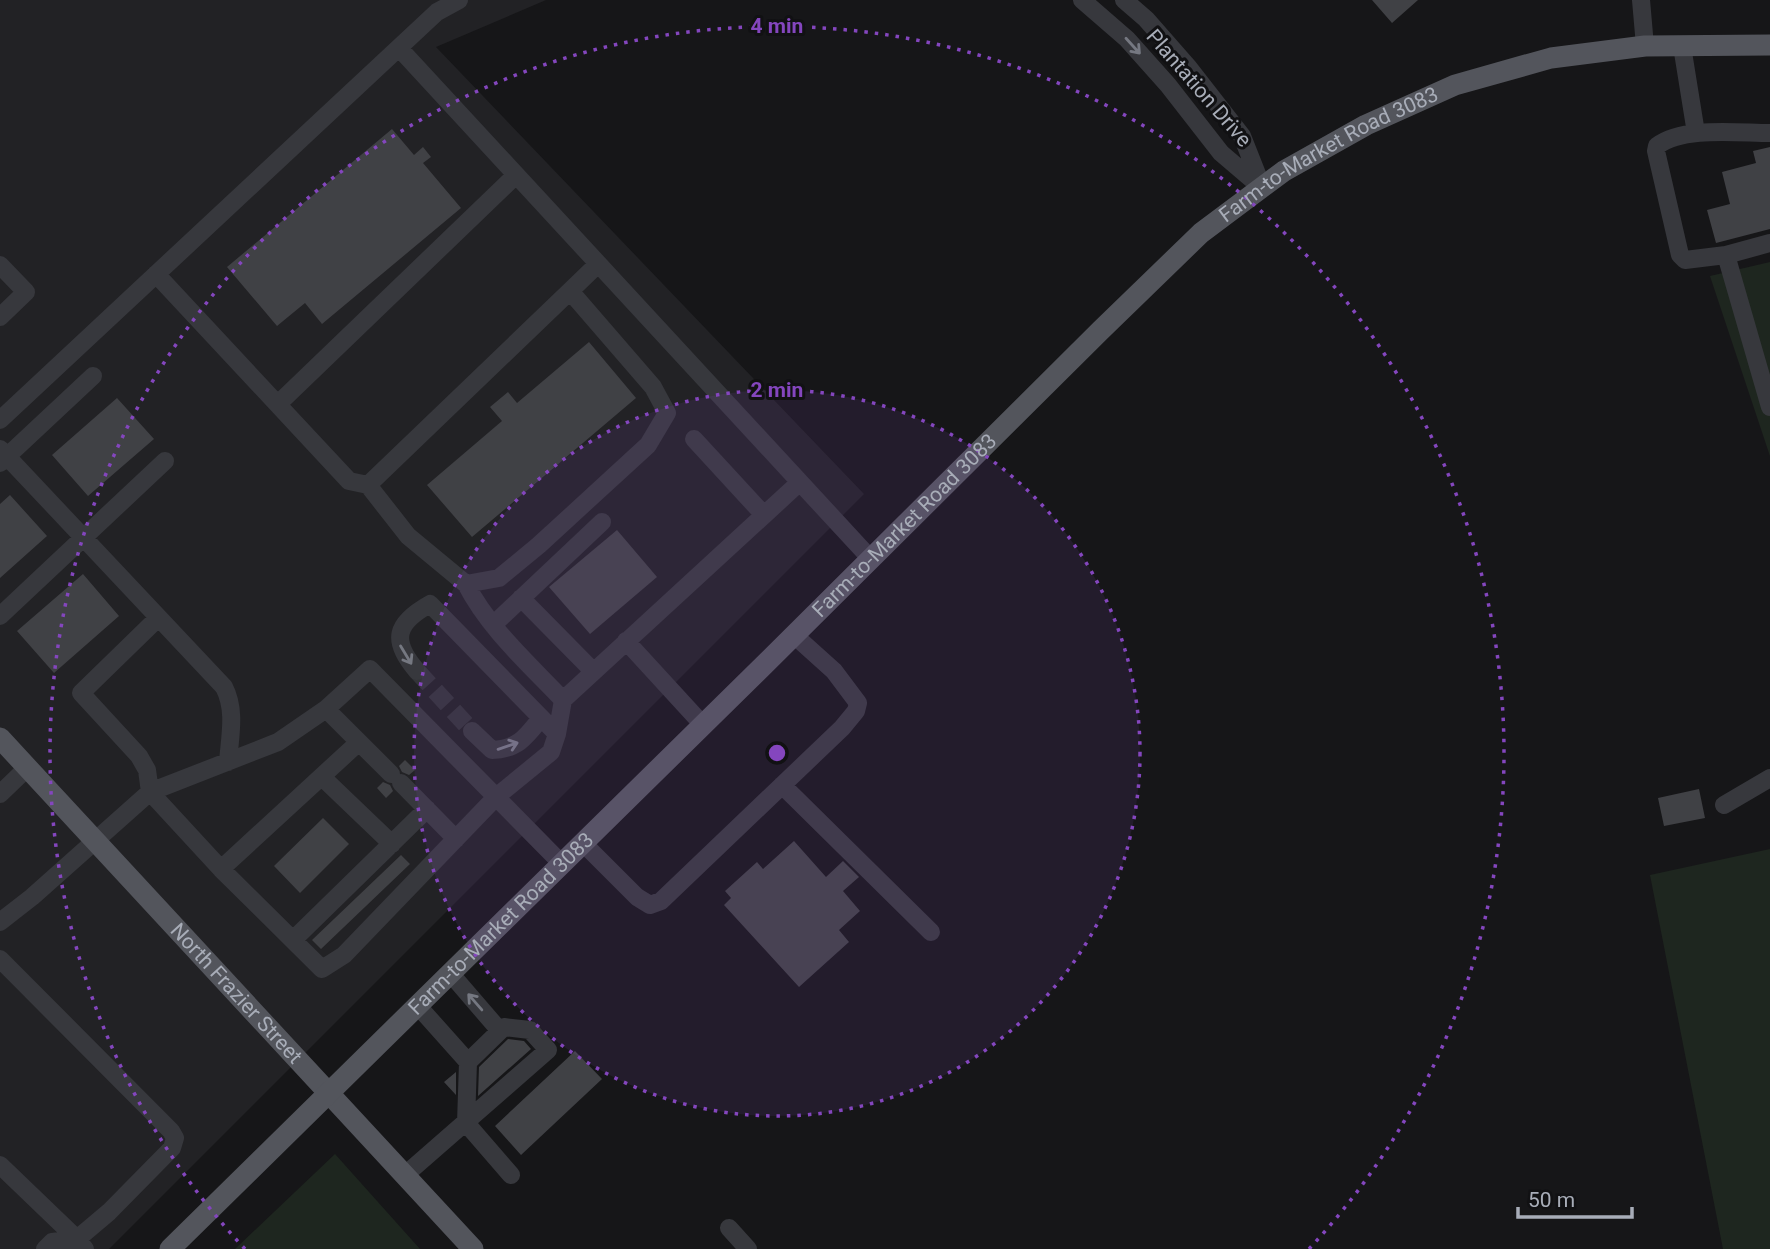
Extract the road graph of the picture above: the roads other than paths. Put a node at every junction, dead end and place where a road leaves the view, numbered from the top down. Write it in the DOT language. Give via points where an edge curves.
graph roads {
  1 [pos="459,0"];
  2 [pos="1082,0"];
  3 [pos="1124,0"];
  4 [pos="1641,0"];
  5 [pos="1770,45"];
  6 [pos="1645,46"];
  7 [pos="1682,46"];
  8 [pos="399,48"];
  9 [pos="1696,132"];
  10 [pos="1770,133"];
  11 [pos="516,175"];
  12 [pos="1262,188"];
  13 [pos="1770,243"];
  14 [pos="1727,255"];
  15 [pos="598,264"];
  16 [pos="0,265"];
  17 [pos="156,274"];
  18 [pos="570,291"];
  19 [pos="0,317"];
  20 [pos="93,376"];
  21 [pos="1767,385"];
  22 [pos="278,404"];
  23 [pos="1770,407"];
  24 [pos="0,420"];
  25 [pos="694,439"];
  26 [pos="2,457"];
  27 [pos="165,461"];
  28 [pos="800,482"];
  29 [pos="368,485"];
  30 [pos="764,515"];
  31 [pos="602,522"];
  32 [pos="81,538"];
  33 [pos="870,558"];
  34 [pos="466,584"];
  35 [pos="521,598"];
  36 [pos="0,616"];
  37 [pos="158,618"];
  38 [pos="493,625"];
  39 [pos="794,635"];
  40 [pos="626,641"];
  41 [pos="417,671"];
  42 [pos="593,671"];
  43 [pos="563,700"];
  44 [pos="326,709"];
  45 [pos="541,718"];
  46 [pos="703,725"];
  47 [pos="472,731"];
  48 [pos="557,734"];
  49 [pos="0,738"];
  50 [pos="359,742"];
  51 [pos="228,762"];
  52 [pos="27,768"];
  53 [pos="322,777"];
  54 [pos="1770,778"];
  55 [pos="782,785"];
  56 [pos="150,792"];
  57 [pos="0,794"];
  58 [pos="496,797"];
  59 [pos="1724,805"];
  60 [pos="427,809"];
  61 [pos="456,839"];
  62 [pos="94,842"];
  63 [pos="583,843"];
  64 [pos="391,844"];
  65 [pos="562,864"];
  66 [pos="221,869"];
  67 [pos="0,922"];
  68 [pos="931,932"];
  69 [pos="293,940"];
  70 [pos="0,960"];
  71 [pos="451,974"];
  72 [pos="418,1006"];
  73 [pos="500,1031"];
  74 [pos="468,1062"];
  75 [pos="329,1094"];
  76 [pos="466,1124"];
  77 [pos="0,1165"];
  78 [pos="405,1175"];
  79 [pos="511,1175"];
  80 [pos="729,1228"];
  81 [pos="81,1244"];
  82 [pos="46,1249"];
  83 [pos="170,1249"];
  84 [pos="473,1249"];
  85 [pos="748,1249"];
  1 -- 8 [label="street" via="437,12"];
  2 -- 12 [label="street, Plantation Drive, one-way" via="1127,39 1221,153"];
  3 -- 12 [label="street, Plantation Drive" via="1189,68 1242,136"];
  4 -- 6 [label="street"];
  5 -- 7 [label="main road, Farm-to-Market Road 3083"];
  6 -- 7 [label="main road, Farm-to-Market Road 3083"];
  6 -- 12 [label="main road, Farm-to-Market Road 3083" via="1551,58 1455,85 1366,125"];
  7 -- 9 [label="street"];
  8 -- 11 [label="street"];
  8 -- 17 [label="street"];
  9 -- 10 [label="street"];
  9 -- 14 [label="street" via="1657,146 1680,255 1689,261"];
  11 -- 15 [label="street"];
  11 -- 22 [label="street"];
  12 -- 33 [label="main road, Farm-to-Market Road 3083" via="1201,233"];
  13 -- 14 [label="street"];
  14 -- 21 [label="street"];
  15 -- 18 [label="street"];
  15 -- 28 [label="street"];
  16 -- 19 [label="street" via="26,292"];
  17 -- 22 [label="street"];
  17 -- 24 [label="street"];
  18 -- 29 [label="street"];
  18 -- 34 [label="street" via="653,387 667,413 648,445 539,545 499,578"];
  20 -- 26 [label="street"];
  21 -- 23 [label="street"];
  22 -- 29 [label="street" via="349,481"];
  25 -- 30 [label="street"];
  26 -- 32 [label="street"];
  27 -- 32 [label="street"];
  28 -- 30 [label="street"];
  28 -- 33 [label="street"];
  29 -- 34 [label="street" via="408,536"];
  30 -- 40 [label="street"];
  31 -- 35 [label="street"];
  32 -- 36 [label="street"];
  32 -- 37 [label="street"];
  33 -- 39 [label="main road, Farm-to-Market Road 3083"];
  34 -- 38 [label="street"];
  35 -- 38 [label="street"];
  35 -- 42 [label="street"];
  37 -- 51 [label="street" via="229,697"];
  37 -- 56 [label="street" via="81,693 139,756 147,770"];
  38 -- 43 [label="street"];
  39 -- 46 [label="main road, Farm-to-Market Road 3083"];
  39 -- 55 [label="street" via="834,671 858,703 842,728"];
  40 -- 42 [label="street"];
  40 -- 46 [label="street"];
  45 -- 41 [label="street, one-way" via="430,604 414,613 401,630 399,642"];
  42 -- 43 [label="street"];
  43 -- 48 [label="street"];
  44 -- 50 [label="street"];
  44 -- 51 [label="street" via="278,742"];
  44 -- 58 [label="street" via="370,669"];
  47 -- 45 [label="street, one-way" via="492,750 508,749 523,740"];
  45 -- 48 [label="street"];
  46 -- 63 [label="main road, Farm-to-Market Road 3083"];
  48 -- 58 [label="street" via="551,752"];
  49 -- 52 [label="main road, North Frazier Street"];
  50 -- 53 [label="street"];
  50 -- 60 [label="street"];
  51 -- 56 [label="street"];
  52 -- 57 [label="street"];
  52 -- 62 [label="main road, North Frazier Street"];
  53 -- 64 [label="street"];
  53 -- 66 [label="street"];
  54 -- 59 [label="street"];
  55 -- 63 [label="street" via="661,901 650,905"];
  55 -- 68 [label="street"];
  56 -- 62 [label="street"];
  56 -- 66 [label="street"];
  58 -- 61 [label="street"];
  58 -- 65 [label="street"];
  60 -- 61 [label="street"];
  60 -- 64 [label="street"];
  61 -- 69 [label="street" via="344,955 321,969"];
  62 -- 67 [label="street"];
  62 -- 75 [label="main road, North Frazier Street"];
  63 -- 65 [label="main road, Farm-to-Market Road 3083"];
  64 -- 69 [label="street"];
  65 -- 71 [label="main road, Farm-to-Market Road 3083"];
  66 -- 69 [label="street"];
  70 -- 81 [label="street" via="175,1138 172,1147"];
  71 -- 72 [label="main road, Farm-to-Market Road 3083"];
  73 -- 71 [label="street, one-way"];
  72 -- 74 [label="street"];
  72 -- 75 [label="main road, Farm-to-Market Road 3083"];
  73 -- 74 [label="street"];
  73 -- 76 [label="street" via="504,1027 530,1031 548,1050"];
  74 -- 76 [label="street"];
  75 -- 78 [label="main road, North Frazier Street"];
  75 -- 83 [label="main road, Farm-to-Market Road 3083"];
  76 -- 78 [label="street"];
  76 -- 79 [label="street"];
  77 -- 81 [label="street"];
  78 -- 84 [label="main road, North Frazier Street"];
  80 -- 85 [label="street"];
  81 -- 82 [label="street" via="52,1242"];
}
